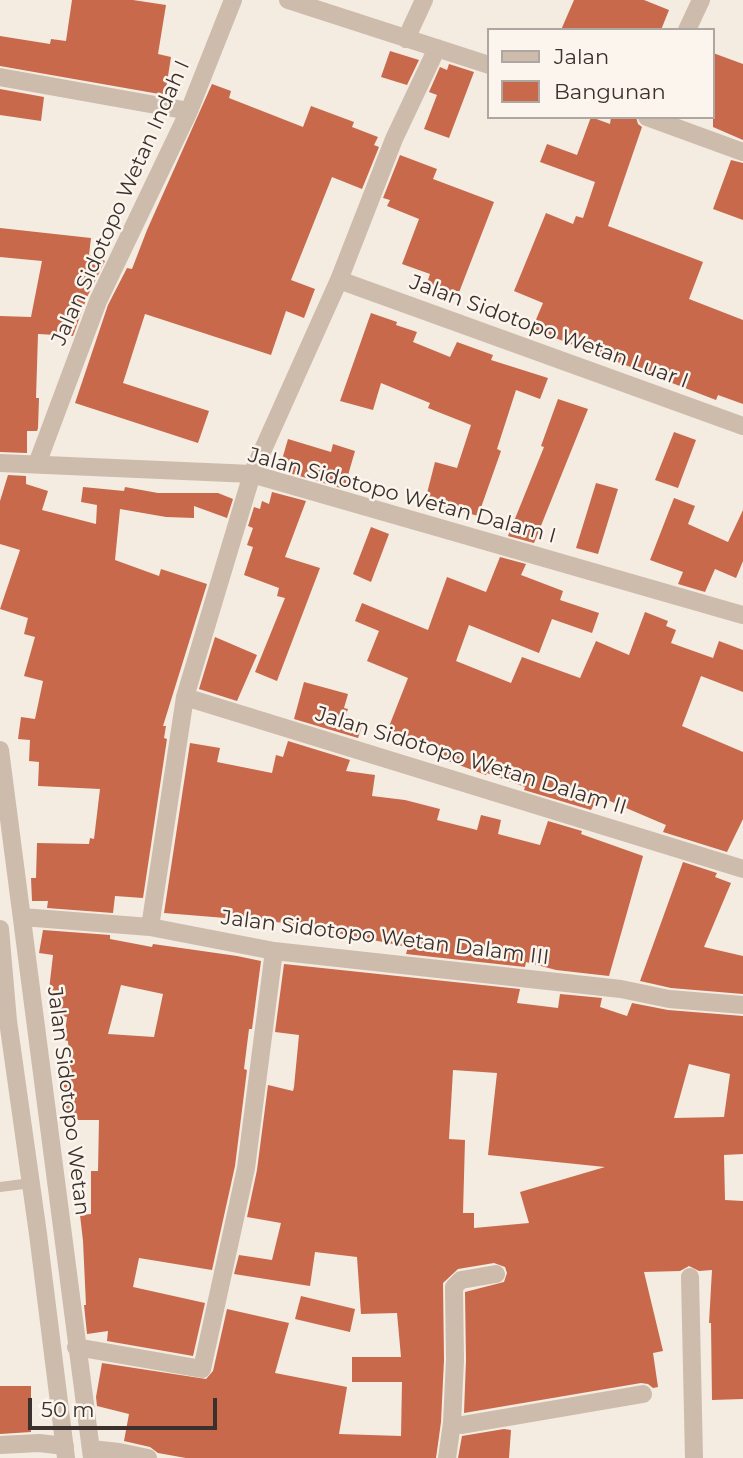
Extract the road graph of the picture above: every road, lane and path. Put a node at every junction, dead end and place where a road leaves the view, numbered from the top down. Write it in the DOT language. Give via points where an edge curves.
graph roads {
  1 [pos="233,0"];
  2 [pos="288,0"];
  3 [pos="424,0"];
  4 [pos="701,0"];
  5 [pos="688,28"];
  6 [pos="406,38"];
  7 [pos="437,48"];
  8 [pos="488,65"];
  9 [pos="0,76"];
  10 [pos="189,111"];
  11 [pos="652,119"];
  12 [pos="743,152"];
  13 [pos="339,280"];
  14 [pos="743,426"];
  15 [pos="0,463"];
  16 [pos="37,464"];
  17 [pos="251,474"];
  18 [pos="743,615"];
  19 [pos="185,697"];
  20 [pos="0,750"];
  21 [pos="743,869"];
  22 [pos="22,917"];
  23 [pos="150,927"];
  24 [pos="0,929"];
  25 [pos="274,951"];
  26 [pos="743,1005"];
  27 [pos="4,1021"];
  28 [pos="31,1183"];
  29 [pos="0,1187"];
  30 [pos="496,1274"];
  31 [pos="690,1277"];
  32 [pos="76,1347"];
  33 [pos="643,1394"];
  34 [pos="452,1423"];
  35 [pos="0,1446"];
  36 [pos="65,1452"];
  37 [pos="92,1454"];
  38 [pos="148,1458"];
  39 [pos="447,1458"];
  40 [pos="694,1458"];
  1 -- 10 [label="street, Jalan Sidotopo Wetan Indah I"];
  2 -- 6 [label="street"];
  3 -- 6 [label="street"];
  4 -- 5 [label="street"];
  6 -- 7 [label="street"];
  7 -- 8 [label="street"];
  7 -- 13 [label="street" via="394,139"];
  9 -- 10 [label="street"];
  10 -- 16 [label="street, Jalan Sidotopo Wetan Indah I" via="98,301"];
  11 -- 12 [label="street"];
  13 -- 14 [label="street, Jalan Sidotopo Wetan Luar I"];
  13 -- 17 [label="street"];
  15 -- 16 [label="street, Jalan Sidotopo Wetan Dalam I"];
  16 -- 17 [label="street, Jalan Sidotopo Wetan Dalam I"];
  17 -- 18 [label="street, Jalan Sidotopo Wetan Dalam I"];
  17 -- 19 [label="street"];
  19 -- 21 [label="street, Jalan Sidotopo Wetan Dalam II"];
  19 -- 23 [label="street"];
  20 -- 22 [label="street, Jalan Sidotopo Wetan"];
  22 -- 23 [label="street, Jalan Sidotopo Wetan Dalam III"];
  22 -- 32 [label="street, Jalan Sidotopo Wetan"];
  23 -- 25 [label="street, Jalan Sidotopo Wetan Dalam III"];
  24 -- 27 [label="street"];
  25 -- 26 [label="street, Jalan Sidotopo Wetan Dalam III"];
  25 -- 32 [label="street" via="246,1168 201,1370"];
  27 -- 28 [label="street"];
  28 -- 29 [label="lane"];
  28 -- 36 [label="street"];
  30 -- 34 [label="street" via="461,1280 454,1287"];
  31 -- 40 [label="street"];
  32 -- 37 [label="street, Jalan Sidotopo Wetan"];
  33 -- 34 [label="street"];
  34 -- 39 [label="street"];
  35 -- 36 [label="street" via="39,1443"];
  37 -- 38 [label="street" via="119,1452"];
}
